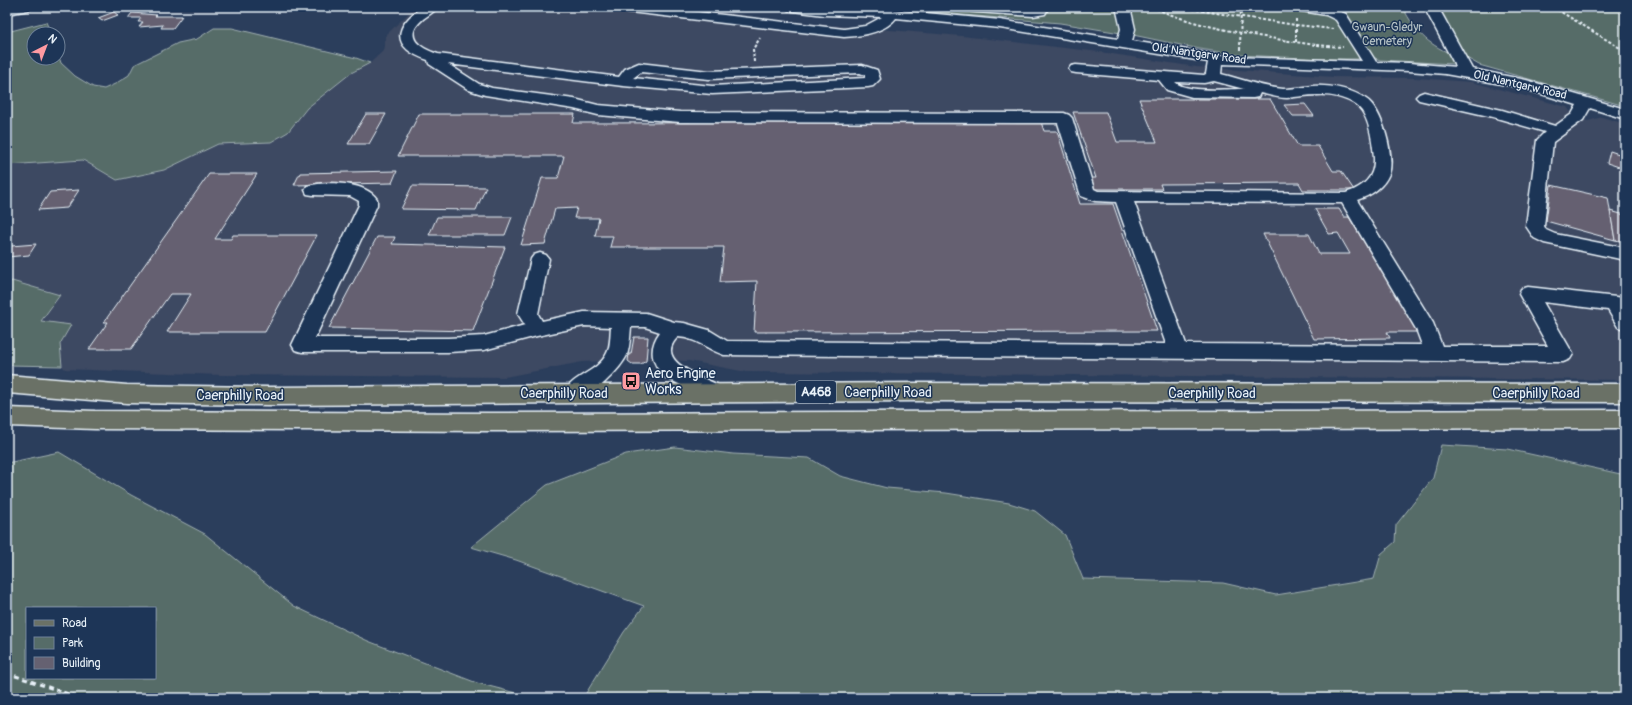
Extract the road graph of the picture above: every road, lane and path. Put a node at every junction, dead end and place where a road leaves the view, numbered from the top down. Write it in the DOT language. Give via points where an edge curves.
graph roads {
  1 [pos="24,7"];
  2 [pos="431,7"];
  3 [pos="621,7"];
  4 [pos="793,7"];
  5 [pos="960,7"];
  6 [pos="1042,7"];
  7 [pos="1123,7"];
  8 [pos="1152,7"];
  9 [pos="1177,7"];
  10 [pos="1241,7"];
  11 [pos="1431,7"];
  12 [pos="1554,7"];
  13 [pos="1188,8"];
  14 [pos="7,10"];
  15 [pos="1299,12"];
  16 [pos="887,14"];
  17 [pos="1240,16"];
  18 [pos="1296,25"];
  19 [pos="1349,30"];
  20 [pos="1239,33"];
  21 [pos="1296,42"];
  22 [pos="1124,43"];
  23 [pos="1362,48"];
  24 [pos="1240,50"];
  25 [pos="1625,51"];
  26 [pos="436,58"];
  27 [pos="1216,59"];
  28 [pos="1372,66"];
  29 [pos="1076,69"];
  30 [pos="1466,72"];
  31 [pos="1164,76"];
  32 [pos="1214,77"];
  33 [pos="623,82"];
  34 [pos="1283,93"];
  35 [pos="1424,97"];
  36 [pos="1586,102"];
  37 [pos="1625,114"];
  38 [pos="1557,131"];
  39 [pos="313,190"];
  40 [pos="1123,196"];
  41 [pos="1347,198"];
  42 [pos="1625,254"];
  43 [pos="540,259"];
  44 [pos="1620,305"];
  45 [pos="622,320"];
  46 [pos="1625,322"];
  47 [pos="537,329"];
  48 [pos="674,329"];
  49 [pos="1179,351"];
  50 [pos="1429,353"];
  51 [pos="7,384"];
  52 [pos="714,392"];
  53 [pos="574,393"];
  54 [pos="1625,393"];
  55 [pos="7,417"];
  56 [pos="1625,419"];
  57 [pos="7,673"];
  58 [pos="80,698"];
  1 -- 14 [label="street"];
  2 -- 26 [label="street" via="419,14 407,32 410,44"];
  3 -- 16 [label="street" via="844,34 856,33 875,26 890,18"];
  4 -- 16 [label="street, Old Nantgarw Road"];
  5 -- 6 [label="street" via="1040,12"];
  7 -- 22 [label="street" via="1128,29"];
  8 -- 20 [label="path" via="1205,26"];
  9 -- 13 [label="path"];
  10 -- 17 [label="path"];
  11 -- 30 [label="street"];
  12 -- 25 [label="path"];
  13 -- 17 [label="path"];
  15 -- 18 [label="path"];
  15 -- 19 [label="street" via="1329,11 1341,17"];
  16 -- 22 [label="street, Old Nantgarw Road" via="1000,24"];
  17 -- 18 [label="path"];
  17 -- 20 [label="path"];
  18 -- 19 [label="path"];
  18 -- 21 [label="path"];
  19 -- 23 [label="street"];
  20 -- 21 [label="path"];
  20 -- 24 [label="path"];
  21 -- 23 [label="path"];
  22 -- 27 [label="street, Old Nantgarw Road"];
  23 -- 28 [label="street"];
  26 -- 33 [label="street"];
  26 -- 40 [label="street" via="434,61 445,69 474,87 490,92 651,116 1064,118 1087,192 1095,196"];
  27 -- 28 [label="street, Old Nantgarw Road" via="1257,63"];
  27 -- 32 [label="street"];
  28 -- 30 [label="street, Old Nantgarw Road"];
  29 -- 31 [label="street"];
  30 -- 36 [label="street, Old Nantgarw Road" via="1521,83"];
  31 -- 32 [label="street" via="1204,79"];
  31 -- 34 [label="street" via="1172,87 1192,93"];
  32 -- 34 [label="street"];
  33 -- 33 [label="street" via="712,90 868,83 873,79 872,73 862,69 709,74 639,67 630,72"];
  34 -- 41 [label="street" via="1319,90 1336,92 1355,99 1369,109 1377,132 1383,166 1377,182"];
  35 -- 38 [label="street" via="1497,113"];
  36 -- 37 [label="street, Old Nantgarw Road"];
  36 -- 38 [label="street" via="1578,117"];
  38 -- 42 [label="street" via="1545,140 1535,226 1540,234 1550,239"];
  39 -- 47 [label="street" via="356,191 364,194 368,199 368,205 302,345 455,345 484,342"];
  40 -- 41 [label="street"];
  40 -- 49 [label="street"];
  41 -- 50 [label="street" via="1426,328 1432,346"];
  43 -- 47 [label="street" via="528,314"];
  44 -- 46 [label="street"];
  44 -- 50 [label="street" via="1528,294 1563,354"];
  45 -- 47 [label="street" via="584,319"];
  45 -- 48 [label="street" via="646,320"];
  45 -- 53 [label="street" via="615,359"];
  48 -- 49 [label="street" via="702,335 724,348"];
  48 -- 52 [label="street" via="667,335 663,344 662,359 673,372"];
  49 -- 50 [label="street"];
  51 -- 53 [label="main road, Caerphilly Road / A468" via="127,394 269,396"];
  52 -- 53 [label="main road, Caerphilly Road / A468"];
  52 -- 54 [label="main road, Caerphilly Road / A468"];
  55 -- 56 [label="main road, Caerphilly Road / A468" via="95,420 489,422"];
  57 -- 58 [label="path"];
}
